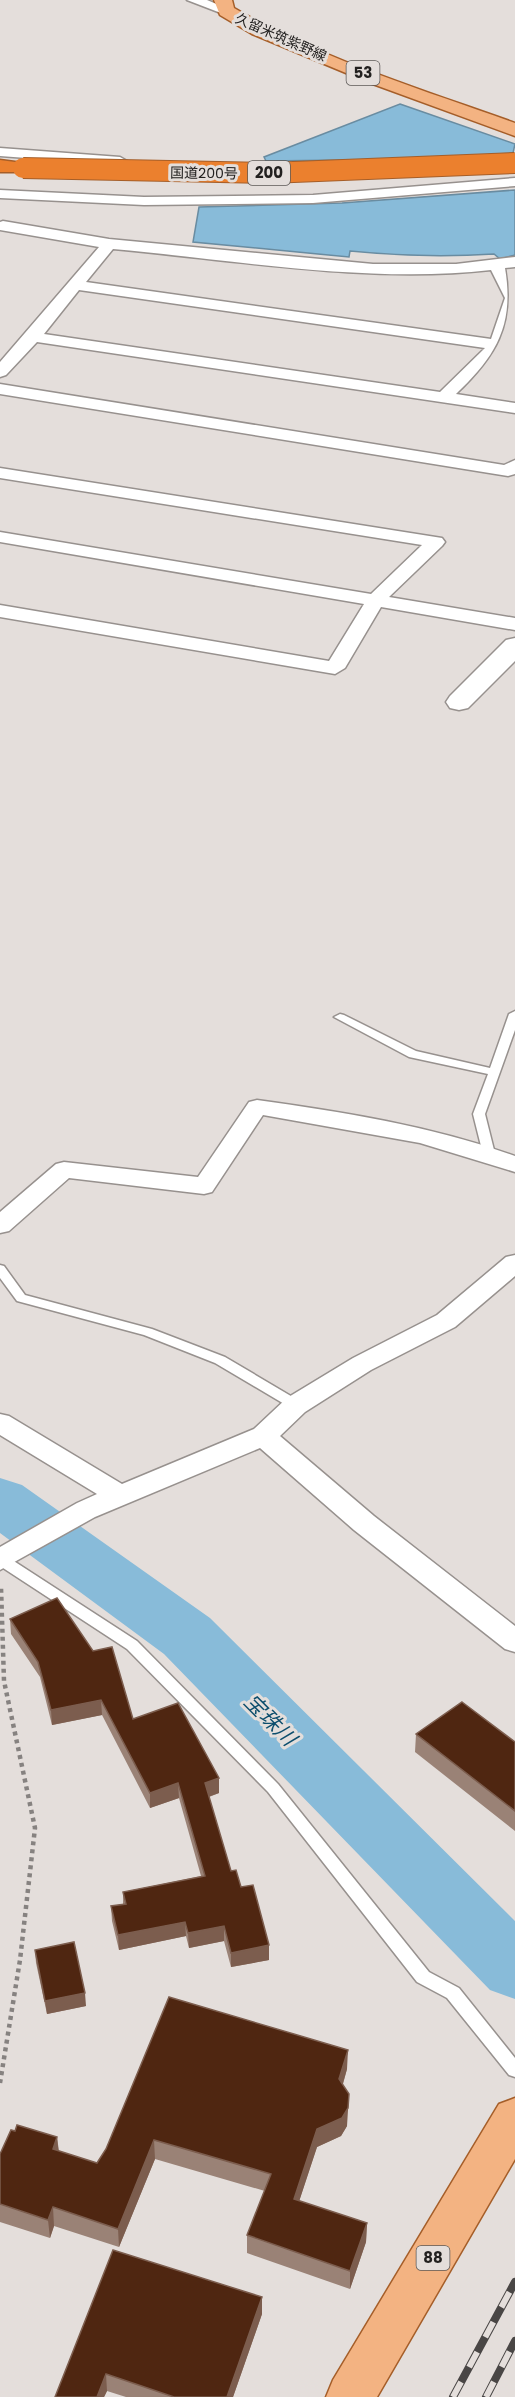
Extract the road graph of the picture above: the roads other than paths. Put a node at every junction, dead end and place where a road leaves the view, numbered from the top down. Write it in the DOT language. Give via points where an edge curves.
graph roads {
  1 [pos="194,0"];
  2 [pos="225,6"];
  3 [pos="515,130"];
  4 [pos="0,152"];
  5 [pos="515,156"];
  6 [pos="44,157"];
  7 [pos="515,163"];
  8 [pos="0,166"];
  9 [pos="515,182"];
  10 [pos="0,194"];
  11 [pos="31,195"];
  12 [pos="1,227"];
  13 [pos="109,244"];
  14 [pos="515,262"];
  15 [pos="496,265"];
  16 [pos="75,285"];
  17 [pos="33,337"];
  18 [pos="496,345"];
  19 [pos="0,372"];
  20 [pos="0,389"];
  21 [pos="444,397"];
  22 [pos="515,408"];
  23 [pos="515,465"];
  24 [pos="0,473"];
  25 [pos="0,537"];
  26 [pos="375,601"];
  27 [pos="0,611"];
  28 [pos="515,624"];
  29 [pos="515,646"];
  30 [pos="459,702"];
  31 [pos="515,1014"];
  32 [pos="340,1017"];
  33 [pos="493,1072"];
  34 [pos="489,1154"];
  35 [pos="515,1164"];
  36 [pos="0,1225"];
  37 [pos="515,1263"];
  38 [pos="0,1269"];
  39 [pos="296,1405"];
  40 [pos="0,1423"];
  41 [pos="263,1436"];
  42 [pos="121,1496"];
  43 [pos="6,1556"];
  44 [pos="515,1641"];
  45 [pos="515,2070"];
  46 [pos="515,2118"];
  47 [pos="350,2397"];
  1 -- 2 [label="street"];
  2 -- 3 [label="main road, 久留米筑紫野線 / 53" via="237,20 268,35"];
  4 -- 6 [label="street"];
  5 -- 6 [label="street" via="331,165"];
  6 -- 11 [label="street"];
  7 -- 8 [label="highway, 国道200号 / 200, bridge" via="218,174"];
  9 -- 11 [label="street" via="313,199 144,201"];
  10 -- 11 [label="street"];
  11 -- 12 [label="street"];
  12 -- 13 [label="street"];
  13 -- 15 [label="street" via="373,269 429,271"];
  13 -- 16 [label="street"];
  14 -- 15 [label="street"];
  15 -- 18 [label="street" via="513,298"];
  16 -- 17 [label="street"];
  16 -- 18 [label="street"];
  17 -- 19 [label="street"];
  17 -- 21 [label="street"];
  18 -- 21 [label="street"];
  20 -- 23 [label="street" via="508,471"];
  21 -- 22 [label="street"];
  24 -- 26 [label="street" via="436,542"];
  25 -- 26 [label="street"];
  26 -- 27 [label="street" via="334,668"];
  26 -- 28 [label="street"];
  29 -- 30 [label="street"];
  31 -- 33 [label="lane"];
  32 -- 33 [label="lane" via="413,1054"];
  33 -- 34 [label="lane" via="479,1114"];
  34 -- 35 [label="street"];
  34 -- 36 [label="street" via="372,1123 257,1107 204,1186 64,1170"];
  37 -- 39 [label="street" via="446,1321 362,1364"];
  38 -- 39 [label="lane" via="21,1298 148,1332 220,1360"];
  39 -- 41 [label="street"];
  40 -- 42 [label="street"];
  41 -- 42 [label="street"];
  41 -- 44 [label="street"];
  42 -- 43 [label="street" via="86,1510"];
  43 -- 45 [label="lane" via="132,1645 273,1788 423,1977 453,1993"];
  46 -- 47 [label="main road, 88"];
}
